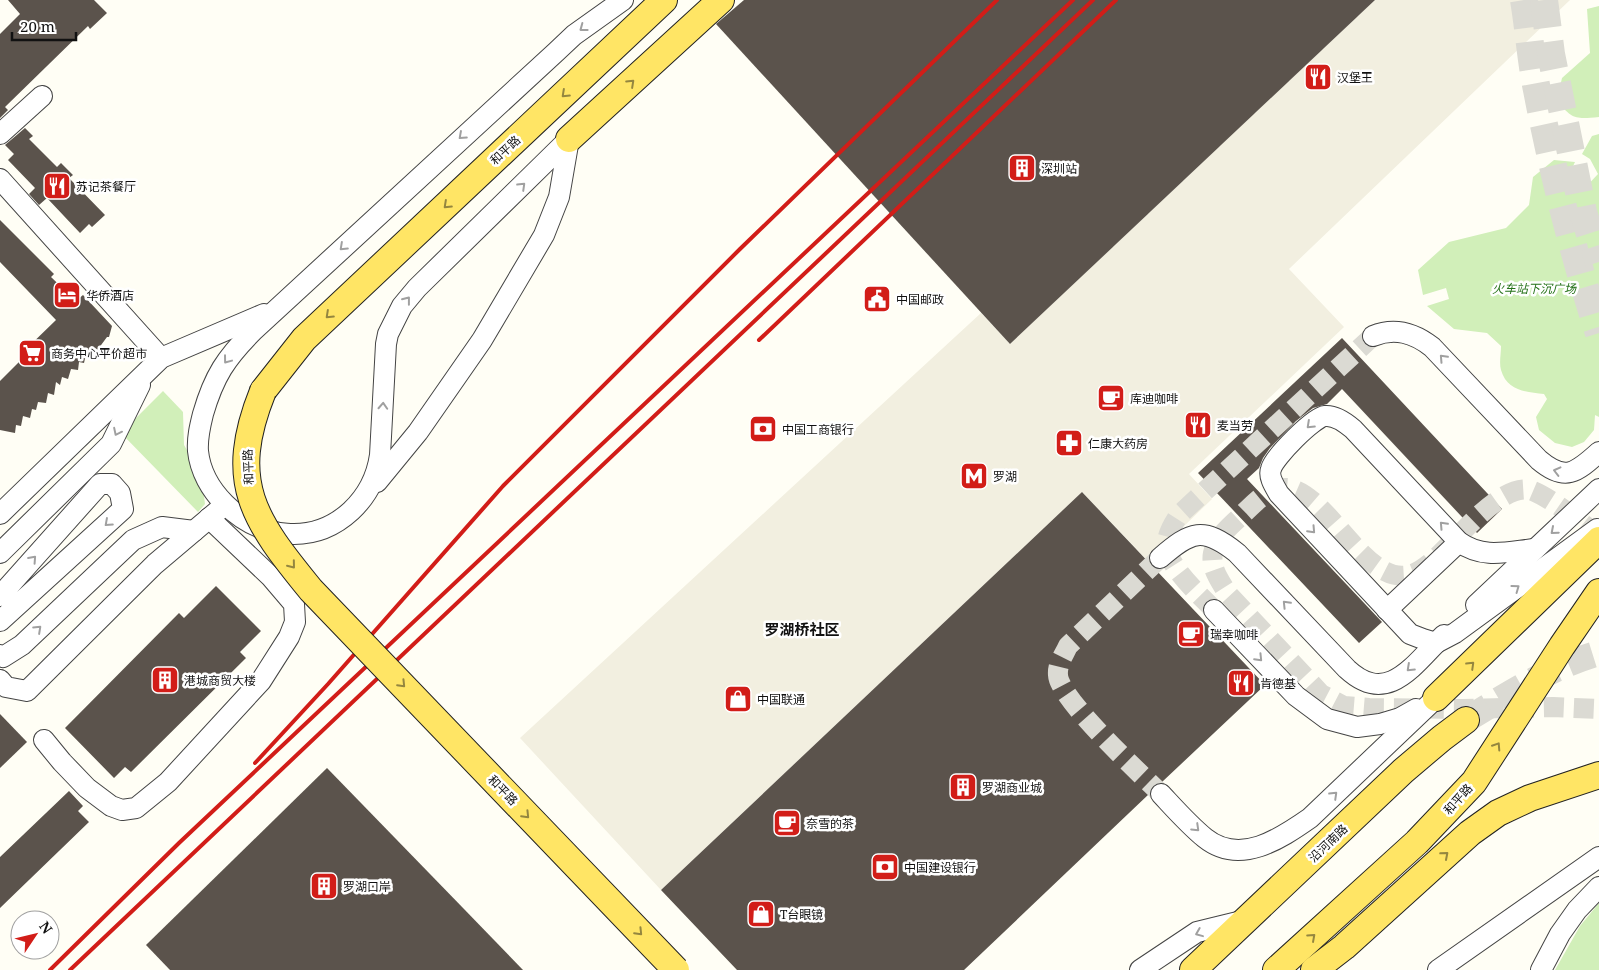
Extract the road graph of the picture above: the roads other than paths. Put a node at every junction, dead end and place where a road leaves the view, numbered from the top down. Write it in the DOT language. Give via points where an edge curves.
graph roads {
  1 [pos="623,0"];
  2 [pos="664,0"];
  3 [pos="721,0"];
  4 [pos="42,96"];
  5 [pos="0,134"];
  6 [pos="569,140"];
  7 [pos="0,179"];
  8 [pos="277,308"];
  9 [pos="1373,336"];
  10 [pos="161,358"];
  11 [pos="146,372"];
  12 [pos="1599,452"];
  13 [pos="1599,489"];
  14 [pos="25,490"];
  15 [pos="0,502"];
  16 [pos="360,502"];
  17 [pos="226,504"];
  18 [pos="0,514"];
  19 [pos="209,518"];
  20 [pos="1599,528"];
  21 [pos="194,531"];
  22 [pos="1599,540"];
  23 [pos="1458,542"];
  24 [pos="1534,549"];
  25 [pos="0,553"];
  26 [pos="1160,558"];
  27 [pos="1599,592"];
  28 [pos="0,596"];
  29 [pos="1214,610"];
  30 [pos="1387,610"];
  31 [pos="0,621"];
  32 [pos="1436,643"];
  33 [pos="0,655"];
  34 [pos="0,680"];
  35 [pos="1436,698"];
  36 [pos="1466,720"];
  37 [pos="44,740"];
  38 [pos="1599,775"];
  39 [pos="1474,782"];
  40 [pos="1161,794"];
  41 [pos="1599,857"];
  42 [pos="1599,887"];
  43 [pos="1246,920"];
  44 [pos="1344,947"];
  45 [pos="676,970"];
  46 [pos="1140,970"];
  47 [pos="1193,970"];
  48 [pos="1276,970"];
  49 [pos="1314,970"];
  50 [pos="1320,970"];
  51 [pos="1438,970"];
  52 [pos="1541,970"];
  1 -- 8 [label="street, one-way" via="574,35"];
  2 -- 45 [label="main road, 和平路, one-way, bridge" via="304,338 263,392 248,440 246,467 249,492 257,514 272,539 312,590"];
  6 -- 3 [label="main road, one-way"];
  4 -- 5 [label="street"];
  6 -- 16 [label="street" via="559,197 544,235 477,348 418,432"];
  16 -- 6 [label="street, one-way" via="378,467 386,344 396,316 417,288"];
  7 -- 10 [label="street"];
  8 -- 10 [label="street"];
  8 -- 17 [label="street, one-way" via="220,369 209,392 198,449 212,488"];
  12 -- 9 [label="street, one-way" via="1572,472 1562,474 1549,469 1424,340 1402,332 1383,332"];
  10 -- 11 [label="street"];
  11 -- 14 [label="street"];
  11 -- 25 [label="street, one-way" via="111,444"];
  13 -- 24 [label="street, one-way"];
  14 -- 15 [label="street" via="11,500"];
  14 -- 18 [label="street"];
  16 -- 17 [label="street" via="344,517 326,527 289,534 270,532 253,525"];
  17 -- 19 [label="street"];
  19 -- 21 [label="street"];
  19 -- 37 [label="street" via="271,577 294,604 295,622 289,637 261,681 168,782 136,808 122,810 111,806 87,788"];
  32 -- 20 [label="street, one-way" via="1455,633"];
  33 -- 21 [label="street, one-way" via="3,657 22,645 133,540 162,527"];
  21 -- 34 [label="street" via="155,564 27,691 6,687"];
  35 -- 22 [label="main road, one-way"];
  23 -- 24 [label="street" via="1484,554"];
  23 -- 30 [label="street"];
  23 -- 30 [label="street, one-way" via="1343,422 1325,416 1317,419 1280,452 1270,470 1279,494"];
  24 -- 32 [label="street"];
  32 -- 26 [label="street, one-way" via="1396,680 1378,685 1367,683 1347,669 1224,543 1210,536 1192,535"];
  39 -- 27 [label="main road, 和平路, one-way"];
  28 -- 31 [label="street, one-way" via="100,484 112,484 120,493 122,509"];
  29 -- 35 [label="street, one-way" via="1296,696 1327,720 1357,727 1380,724 1400,718"];
  30 -- 32 [label="street" via="1410,634"];
  40 -- 35 [label="street, one-way" via="1206,839 1225,848 1265,846 1310,818"];
  36 -- 43 [label="main road, 沿河南路" via="1403,771"];
  44 -- 38 [label="main road, one-way" via="1433,865 1498,813 1530,798"];
  39 -- 44 [label="main road" via="1407,872"];
  48 -- 39 [label="main road, 和平路, one-way" via="1417,842"];
  41 -- 51 [label="street"];
  42 -- 52 [label="street" via="1560,934"];
  43 -- 46 [label="street, one-way" via="1197,932"];
  43 -- 47 [label="main road, 沿河南路"];
  44 -- 49 [label="main road"];
  44 -- 50 [label="main road"];
}
